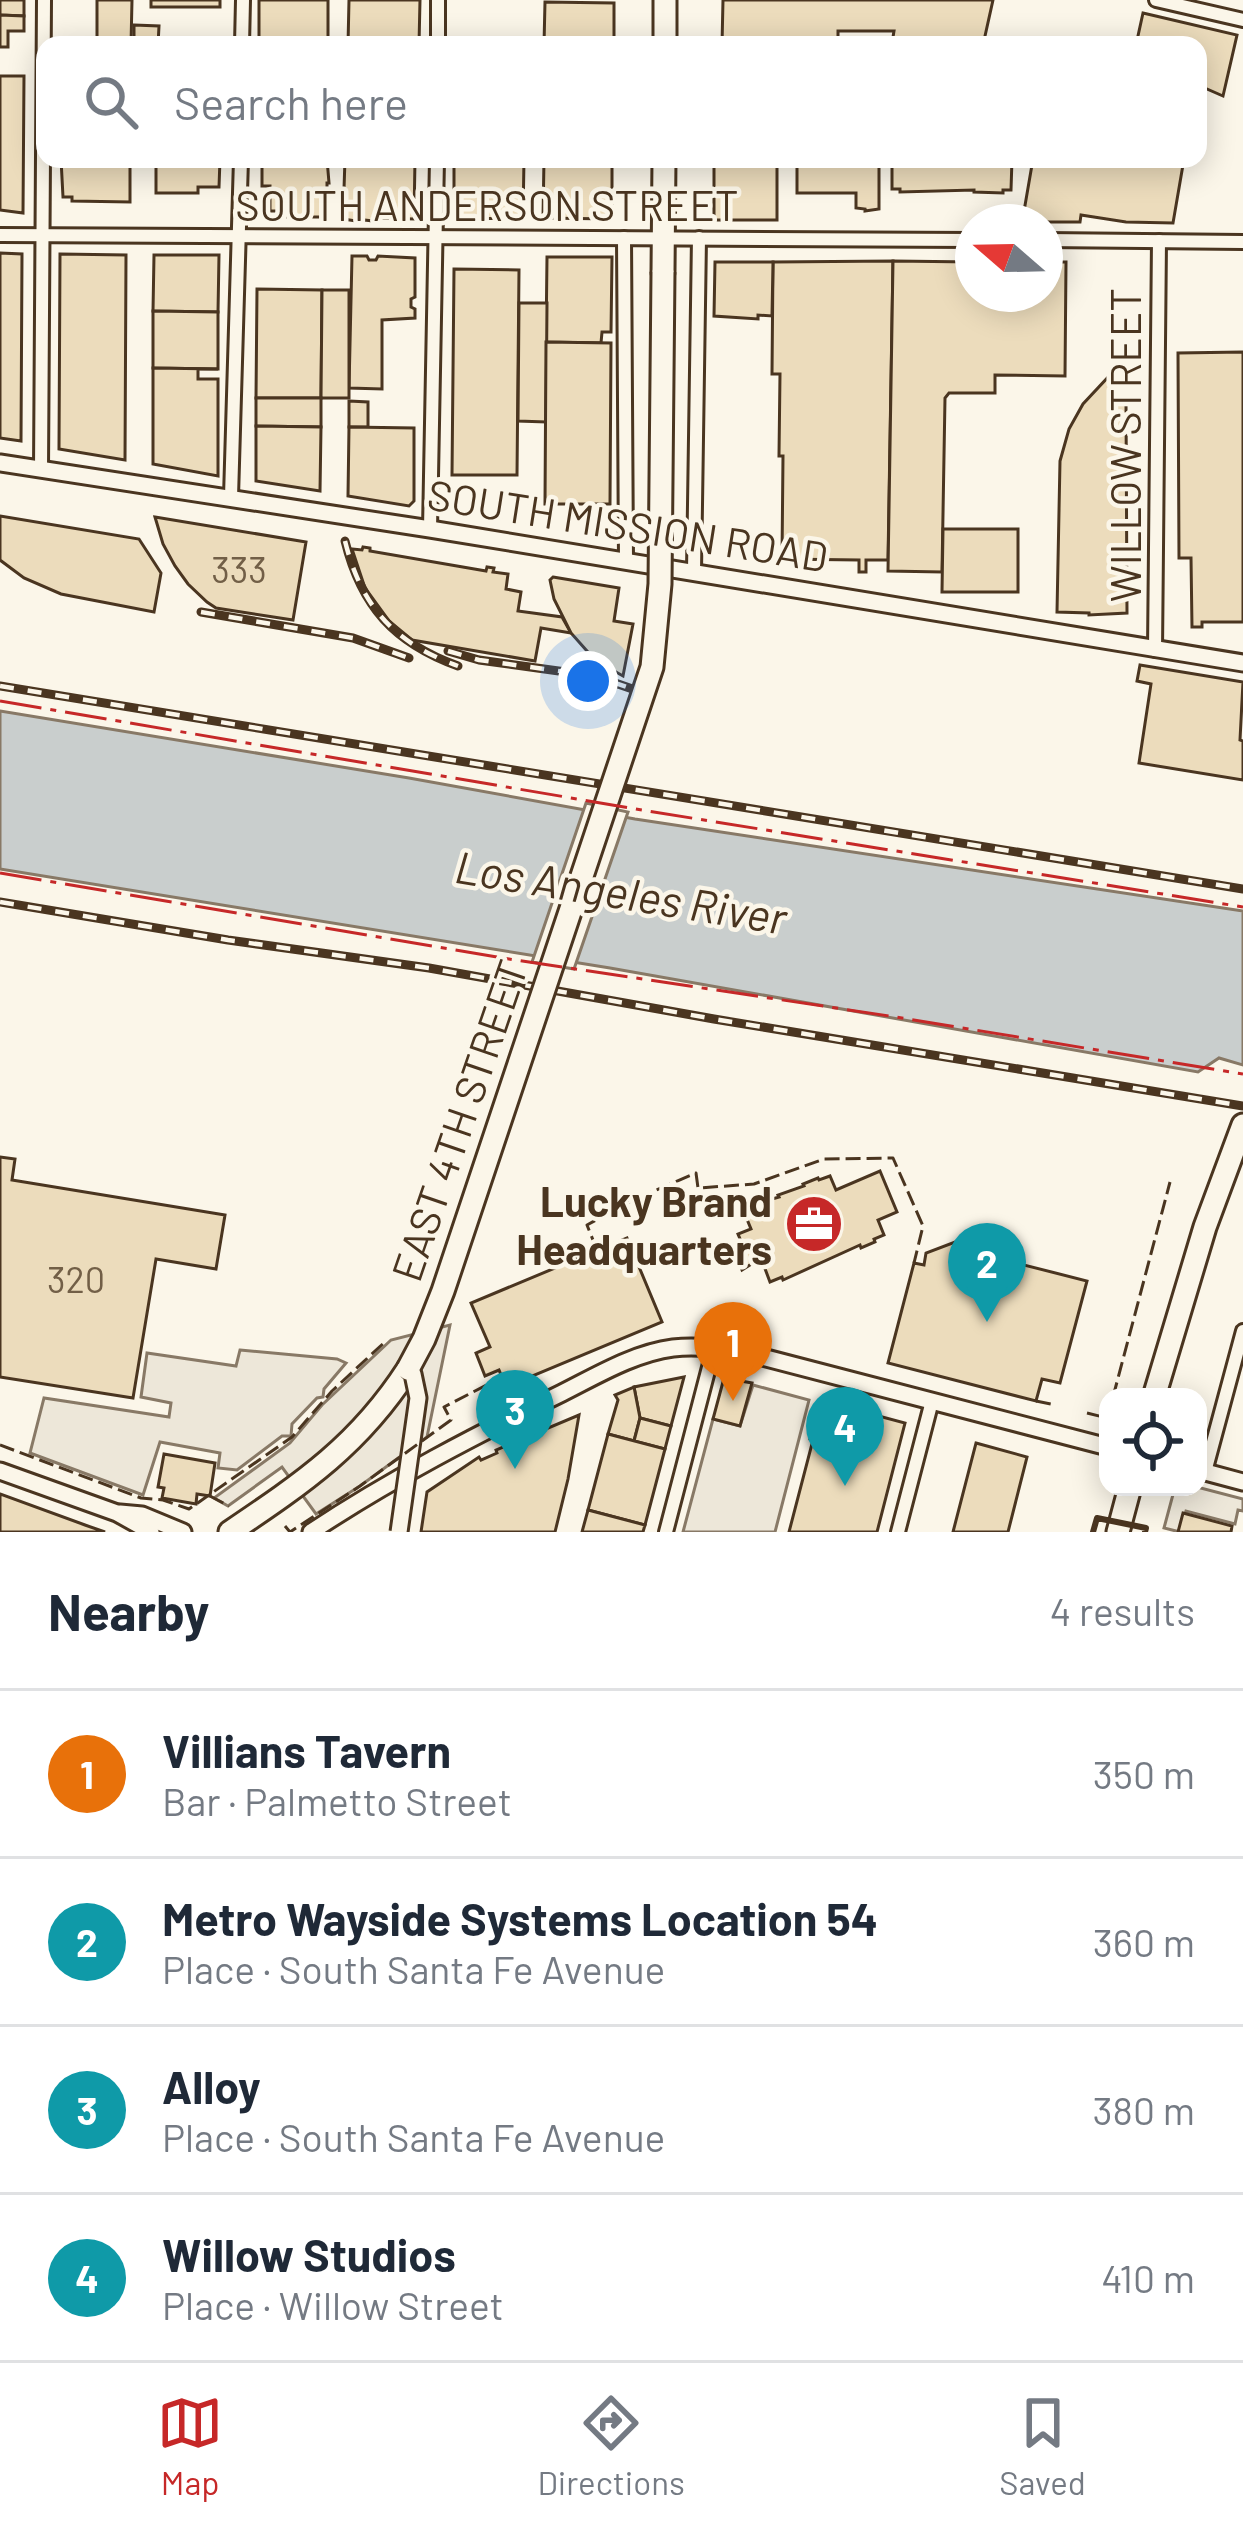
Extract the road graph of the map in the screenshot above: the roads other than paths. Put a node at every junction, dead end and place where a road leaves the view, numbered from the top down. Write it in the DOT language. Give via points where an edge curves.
graph roads {
  1 [pos="44,0"];
  2 [pos="243,0"];
  3 [pos="439,0"];
  4 [pos="665,0"];
  5 [pos="1156,0"];
  6 [pos="1243,20"];
  7 [pos="44,36"];
  8 [pos="242,36"];
  9 [pos="438,36"];
  10 [pos="665,36"];
  11 [pos="43,168"];
  12 [pos="241,168"];
  13 [pos="437,168"];
  14 [pos="664,168"];
  15 [pos="0,235"];
  16 [pos="42,235"];
  17 [pos="240,235"];
  18 [pos="436,237"];
  19 [pos="664,237"];
  20 [pos="624,238"];
  21 [pos="699,238"];
  22 [pos="955,240"];
  23 [pos="1063,241"];
  24 [pos="1159,241"];
  25 [pos="1243,242"];
  26 [pos="0,463"];
  27 [pos="41,470"];
  28 [pos="231,497"];
  29 [pos="430,529"];
  30 [pos="626,560"];
  31 [pos="694,571"];
  32 [pos="1155,650"];
  33 [pos="1243,663"];
  34 [pos="1243,1125"];
  35 [pos="1243,1331"];
  36 [pos="714,1348"];
  37 [pos="408,1369"];
  38 [pos="1157,1388"];
  39 [pos="932,1401"];
  40 [pos="1099,1445"];
  41 [pos="1207,1455"];
  42 [pos="0,1471"];
  43 [pos="1207,1473"];
  44 [pos="1243,1482"];
  45 [pos="1128,1496"];
  46 [pos="117,1513"];
  47 [pos="1119,1527"];
  48 [pos="151,1532"];
  49 [pos="183,1532"];
  50 [pos="230,1532"];
  51 [pos="311,1532"];
  52 [pos="399,1532"];
  53 [pos="666,1532"];
  54 [pos="898,1532"];
  1 -- 7 [label="street"];
  2 -- 8 [label="street"];
  3 -- 9 [label="street"];
  4 -- 10 [label="main road"];
  5 -- 6 [label="street"];
  11 -- 16 [label="street"];
  12 -- 17 [label="street"];
  13 -- 18 [label="street"];
  14 -- 19 [label="main road, EAST 4TH STREET"];
  15 -- 16 [label="street, SOUTH ANDERSON STREET"];
  16 -- 17 [label="street, SOUTH ANDERSON STREET"];
  16 -- 27 [label="street"];
  17 -- 18 [label="street, SOUTH ANDERSON STREET"];
  17 -- 28 [label="street"];
  18 -- 20 [label="street, SOUTH ANDERSON STREET"];
  18 -- 29 [label="street"];
  19 -- 20 [label="street, SOUTH ANDERSON STREET"];
  19 -- 21 [label="street, SOUTH ANDERSON STREET"];
  19 -- 37 [label="main road, EAST 4TH STREET, bridge" via="652,667 443,1291"];
  20 -- 30 [label="street"];
  21 -- 22 [label="street, SOUTH ANDERSON STREET"];
  21 -- 31 [label="street"];
  23 -- 24 [label="street"];
  24 -- 25 [label="street"];
  24 -- 32 [label="street, WILLOW STREET"];
  26 -- 27 [label="street, SOUTH MISSION ROAD"];
  27 -- 28 [label="street, SOUTH MISSION ROAD"];
  28 -- 29 [label="street, SOUTH MISSION ROAD"];
  29 -- 30 [label="street, SOUTH MISSION ROAD"];
  30 -- 31 [label="street, SOUTH MISSION ROAD"];
  31 -- 32 [label="street, SOUTH MISSION ROAD"];
  32 -- 33 [label="street, SOUTH MISSION ROAD"];
  34 -- 38 [label="main road"];
  35 -- 41 [label="street"];
  36 -- 39 [label="street"];
  36 -- 51 [label="street" via="673,1348 622,1365 490,1428"];
  36 -- 53 [label="street"];
  37 -- 50 [label="main road, EAST 4TH STREET" via="346,1446"];
  37 -- 52 [label="street, bridge" via="418,1398"];
  39 -- 40 [label="street"];
  39 -- 54 [label="street"];
  42 -- 46 [label="street"];
  43 -- 44 [label="street"];
  45 -- 47 [label="main road"];
  46 -- 48 [label="street"];
  46 -- 49 [label="street"];
}
